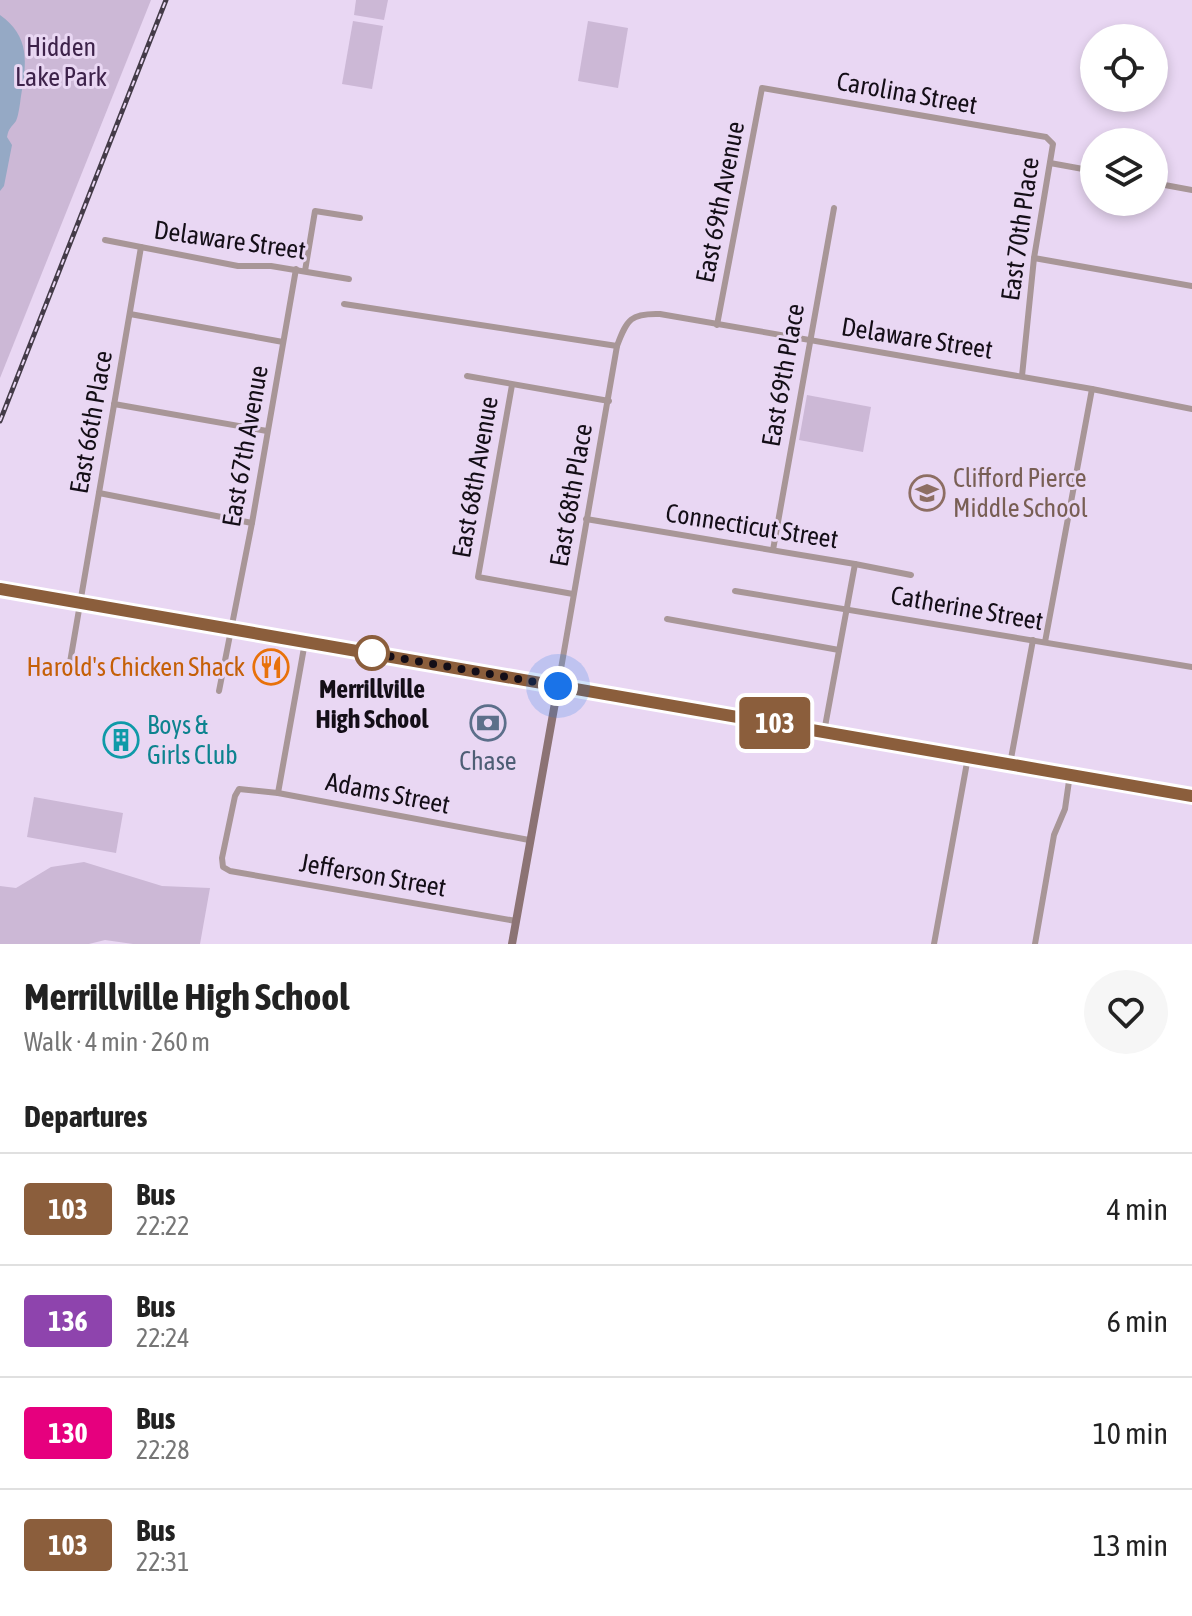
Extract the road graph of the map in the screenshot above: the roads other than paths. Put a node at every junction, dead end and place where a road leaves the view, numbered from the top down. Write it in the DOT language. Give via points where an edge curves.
graph roads {
  1 [pos="762,88"];
  2 [pos="1046,137"];
  3 [pos="1050,163"];
  4 [pos="1080,168"];
  5 [pos="1168,186"];
  6 [pos="1192,190"];
  7 [pos="834,208"];
  8 [pos="360,218"];
  9 [pos="105,240"];
  10 [pos="141,247"];
  11 [pos="1034,258"];
  12 [pos="296,269"];
  13 [pos="305,271"];
  14 [pos="349,279"];
  15 [pos="1192,286"];
  16 [pos="344,304"];
  17 [pos="130,314"];
  18 [pos="635,316"];
  19 [pos="717,325"];
  20 [pos="809,341"];
  21 [pos="283,342"];
  22 [pos="617,346"];
  23 [pos="467,376"];
  24 [pos="1022,376"];
  25 [pos="512,385"];
  26 [pos="1092,389"];
  27 [pos="609,401"];
  28 [pos="114,404"];
  29 [pos="1192,409"];
  30 [pos="267,431"];
  31 [pos="99,493"];
  32 [pos="586,519"];
  33 [pos="252,523"];
  34 [pos="773,550"];
  35 [pos="855,564"];
  36 [pos="911,575"];
  37 [pos="0,589"];
  38 [pos="735,591"];
  39 [pos="573,594"];
  40 [pos="80,603"];
  41 [pos="847,609"];
  42 [pos="667,619"];
  43 [pos="233,629"];
  44 [pos="1033,640"];
  45 [pos="305,642"];
  46 [pos="1045,642"];
  47 [pos="839,650"];
  48 [pos="1192,667"];
  49 [pos="68,674"];
  50 [pos="558,686"];
  51 [pos="219,691"];
  52 [pos="824,732"];
  53 [pos="968,757"];
  54 [pos="1010,764"];
  55 [pos="1070,774"];
  56 [pos="278,793"];
  57 [pos="1192,796"];
  58 [pos="529,840"];
  59 [pos="223,867"];
  60 [pos="516,921"];
  61 [pos="512,944"];
  62 [pos="934,944"];
  63 [pos="1035,944"];
  1 -- 2 [label="street, Carolina Street"];
  1 -- 19 [label="street, East 69th Avenue"];
  2 -- 3 [label="street, East 70th Place" via="1053,144"];
  3 -- 4 [label="street"];
  3 -- 11 [label="street, East 70th Place"];
  5 -- 6 [label="street"];
  7 -- 20 [label="street, East 69th Place"];
  8 -- 13 [label="street" via="315,211"];
  9 -- 10 [label="street, Delaware Street"];
  10 -- 12 [label="street, Delaware Street" via="238,266"];
  10 -- 17 [label="street, East 66th Place"];
  11 -- 15 [label="street"];
  11 -- 24 [label="street, East 70th Place"];
  12 -- 13 [label="street, Delaware Street"];
  12 -- 21 [label="street, East 67th Avenue"];
  13 -- 14 [label="street, Delaware Street"];
  16 -- 22 [label="street"];
  17 -- 21 [label="street"];
  17 -- 28 [label="street, East 66th Place"];
  18 -- 19 [label="street, Delaware Street" via="660,314"];
  18 -- 22 [label="street, East 68th Place"];
  19 -- 20 [label="street, Delaware Street"];
  20 -- 24 [label="street, Delaware Street"];
  20 -- 34 [label="street, East 69th Place"];
  21 -- 30 [label="street, East 67th Avenue"];
  22 -- 27 [label="street, East 68th Place"];
  23 -- 25 [label="street"];
  24 -- 26 [label="street, Delaware Street"];
  25 -- 27 [label="street"];
  25 -- 39 [label="street, East 68th Avenue" via="478,577"];
  26 -- 29 [label="street, Delaware Street"];
  26 -- 46 [label="street"];
  27 -- 32 [label="street, East 68th Place"];
  28 -- 30 [label="street"];
  28 -- 31 [label="street, East 66th Place"];
  30 -- 33 [label="street, East 67th Avenue"];
  31 -- 33 [label="street"];
  31 -- 40 [label="street, East 66th Place"];
  32 -- 34 [label="street, Connecticut Street"];
  32 -- 39 [label="street, East 68th Place"];
  33 -- 43 [label="street, East 67th Avenue"];
  34 -- 35 [label="street, Connecticut Street"];
  35 -- 36 [label="street, Connecticut Street"];
  35 -- 41 [label="street"];
  37 -- 40 [label="main road"];
  38 -- 41 [label="street, Catherine Street"];
  39 -- 50 [label="street, East 68th Place"];
  40 -- 43 [label="main road"];
  40 -- 49 [label="street, East 66th Place"];
  41 -- 44 [label="street, Catherine Street"];
  41 -- 47 [label="street"];
  42 -- 47 [label="street"];
  43 -- 45 [label="main road"];
  43 -- 51 [label="street, East 67th Avenue"];
  44 -- 46 [label="street, Catherine Street"];
  44 -- 54 [label="street"];
  45 -- 50 [label="main road"];
  45 -- 56 [label="street"];
  46 -- 48 [label="street, Catherine Street"];
  47 -- 52 [label="street"];
  50 -- 52 [label="main road"];
  50 -- 58 [label="street"];
  52 -- 53 [label="main road"];
  53 -- 54 [label="main road"];
  53 -- 62 [label="street"];
  54 -- 55 [label="main road"];
  55 -- 57 [label="main road"];
  55 -- 63 [label="street"];
  56 -- 58 [label="street, Adams Street"];
  56 -- 59 [label="street, Adams Street" via="239,789"];
  58 -- 60 [label="street"];
  59 -- 60 [label="street, Jefferson Street"];
  60 -- 61 [label="street"];
}
